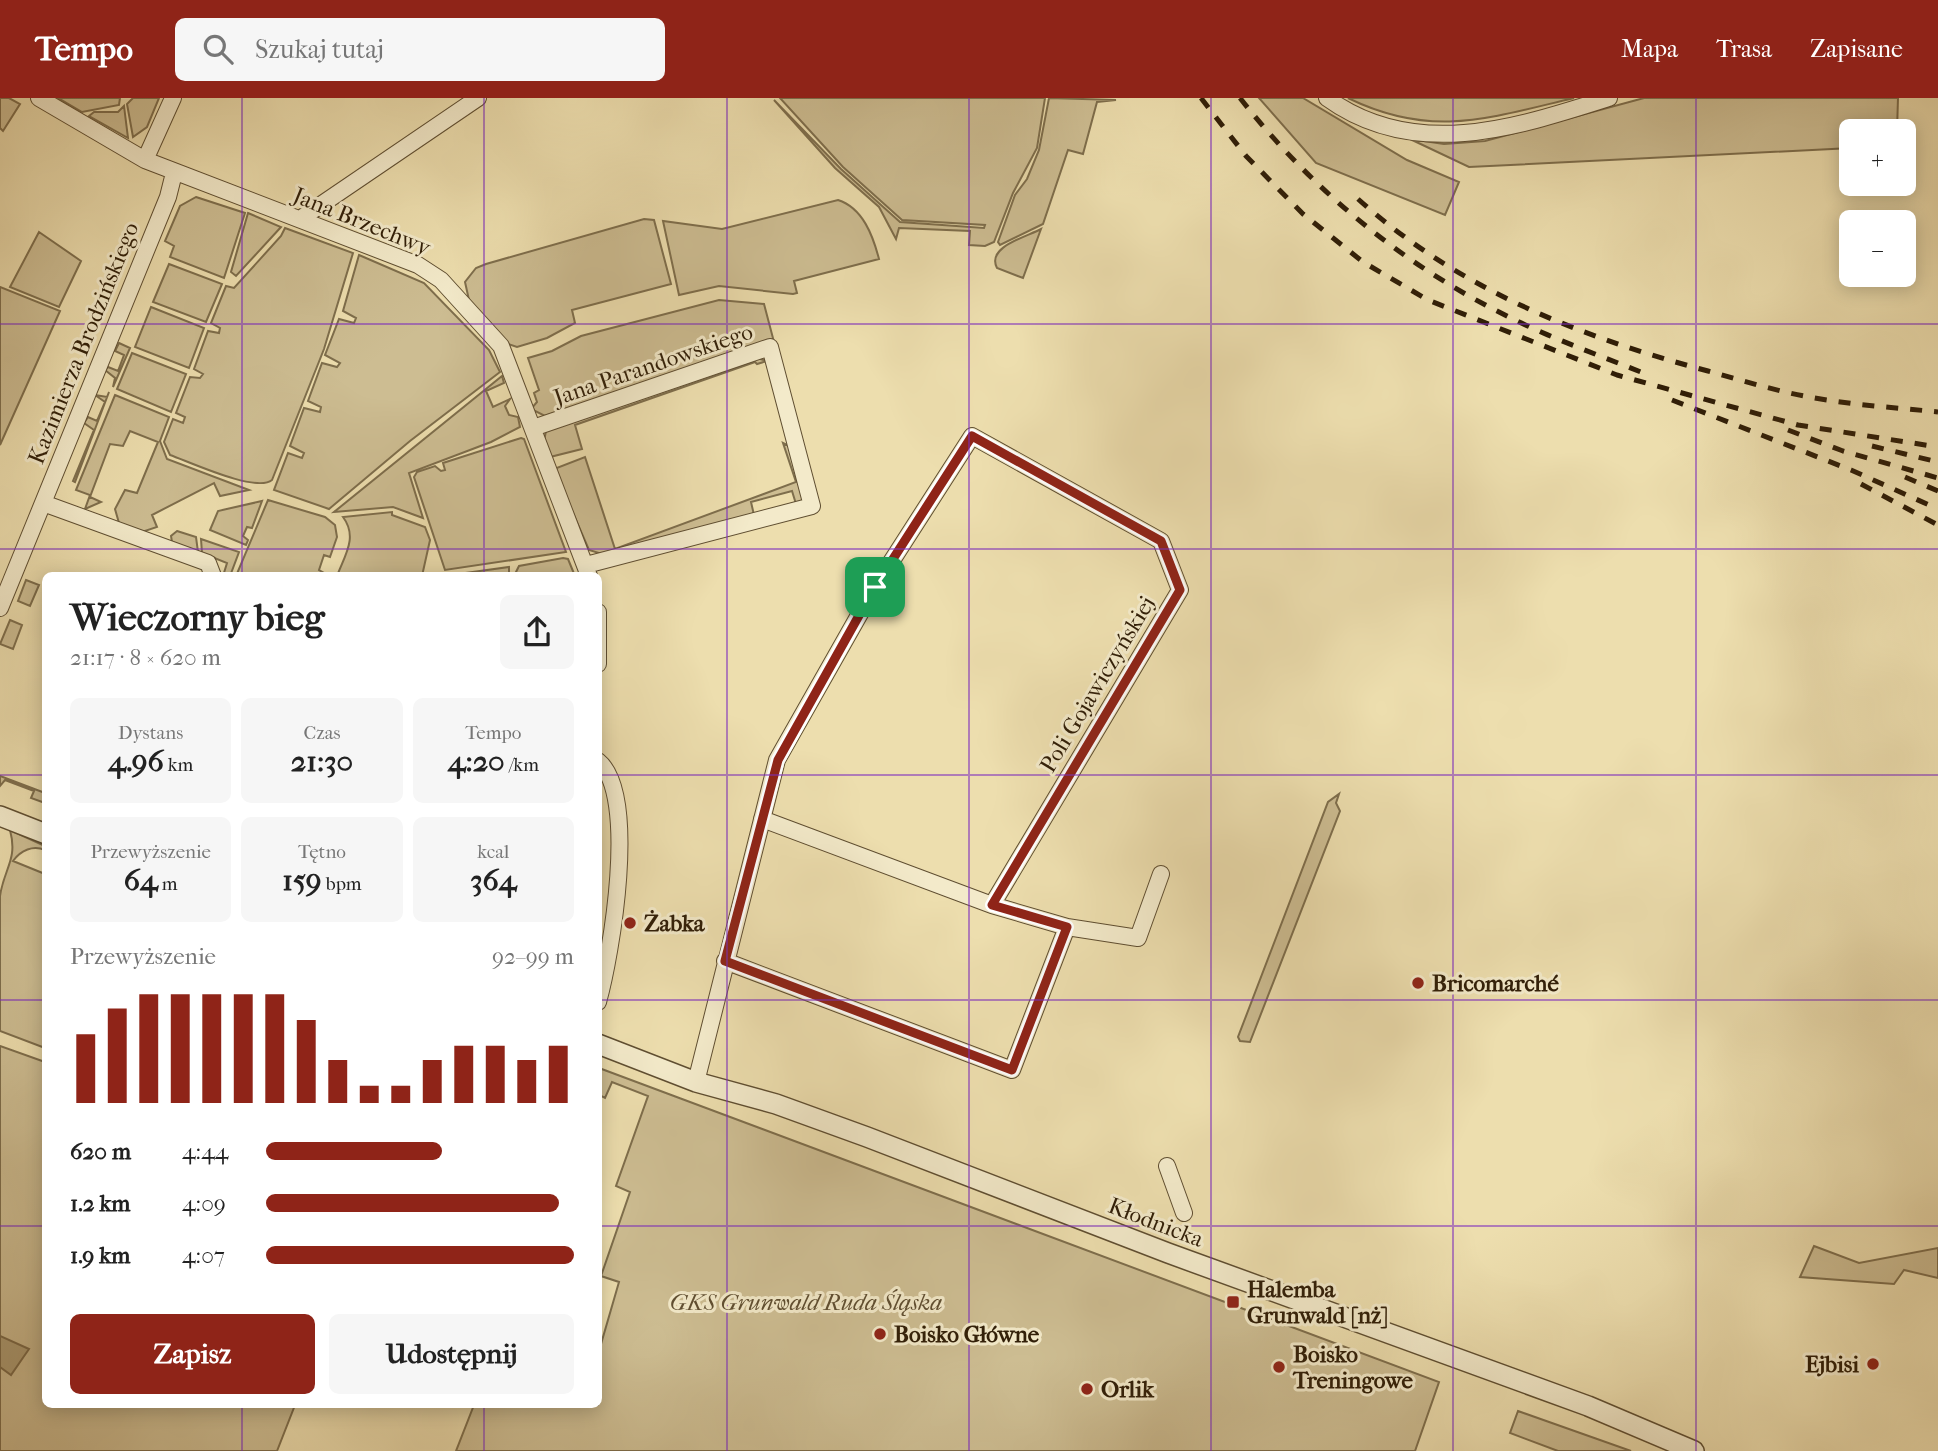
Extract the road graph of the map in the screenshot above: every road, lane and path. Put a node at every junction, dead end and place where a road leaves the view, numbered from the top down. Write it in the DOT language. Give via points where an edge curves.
graph roads {
  1 [pos="39,98"];
  2 [pos="173,98"];
  3 [pos="478,98"];
  4 [pos="1327,98"];
  5 [pos="1609,98"];
  6 [pos="145,160"];
  7 [pos="174,173"];
  8 [pos="300,219"];
  9 [pos="533,428"];
  10 [pos="43,503"];
  11 [pos="588,570"];
  12 [pos="211,572"];
  13 [pos="0,608"];
  14 [pos="602,764"];
  15 [pos="0,816"];
  16 [pos="762,819"];
  17 [pos="42,832"];
  18 [pos="1161,874"];
  19 [pos="992,905"];
  20 [pos="1067,927"];
  21 [pos="725,961"];
  22 [pos="602,980"];
  23 [pos="602,1046"];
  24 [pos="696,1082"];
  25 [pos="1167,1166"];
  26 [pos="1184,1213"];
  27 [pos="1694,1451"];
  1 -- 6 [label="street, Jana Brzechwy"];
  2 -- 6 [label="street"];
  3 -- 8 [label="street"];
  4 -- 5 [label="street" via="1380,127 1451,135 1552,116"];
  6 -- 7 [label="street, Jana Brzechwy"];
  7 -- 8 [label="street, Jana Brzechwy"];
  7 -- 10 [label="street, Kazimierza Brodzińskiego"];
  8 -- 9 [label="street, Jana Brzechwy" via="418,265 441,280 501,346"];
  9 -- 11 [label="street, Jana Brzechwy"];
  9 -- 11 [label="street, Jana Parandowskiego" via="770,348 812,506"];
  10 -- 12 [label="street" via="208,563"];
  10 -- 13 [label="street, Kazimierza Brodzińskiego"];
  14 -- 22 [label="street" via="617,804 619,888"];
  15 -- 17 [label="street"];
  16 -- 19 [label="street"];
  16 -- 19 [label="street, Poli Gojawiczyńskiej" via="778,760 875,587 972,436 1161,541 1180,590"];
  16 -- 21 [label="street, Poli Gojawiczyńskiej"];
  18 -- 20 [label="street" via="1138,938"];
  19 -- 20 [label="street"];
  20 -- 21 [label="street" via="1012,1070"];
  21 -- 24 [label="street, Poli Gojawiczyńskiej"];
  23 -- 24 [label="street, Kłodnicka"];
  24 -- 27 [label="street, Kłodnicka" via="776,1104 867,1137 1588,1406"];
  25 -- 26 [label="street"];
}
